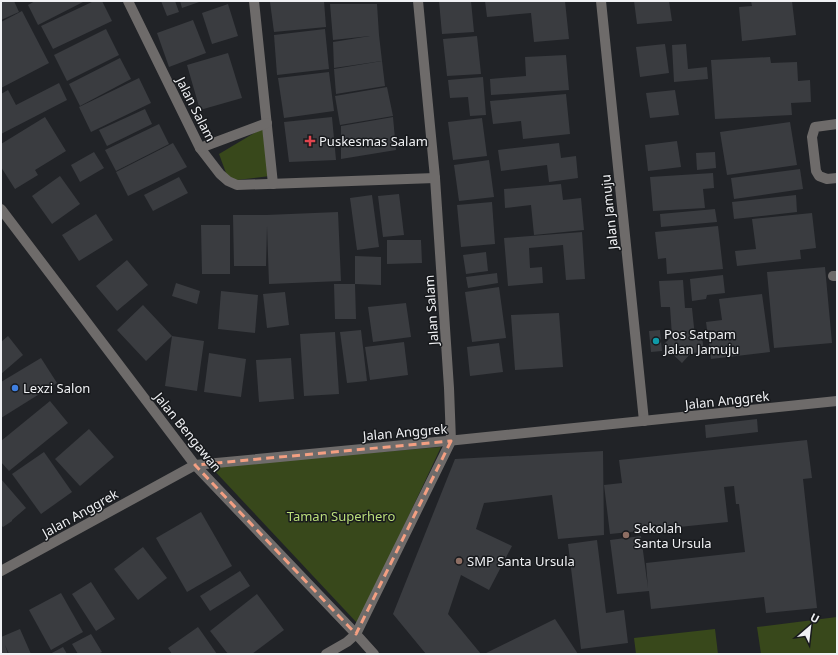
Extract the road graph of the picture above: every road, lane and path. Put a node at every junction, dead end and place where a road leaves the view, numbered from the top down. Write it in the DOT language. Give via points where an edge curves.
graph roads {
  1 [pos="128,1"];
  2 [pos="254,1"];
  3 [pos="418,1"];
  4 [pos="601,1"];
  5 [pos="267,123"];
  6 [pos="837,124"];
  7 [pos="200,148"];
  8 [pos="435,178"];
  9 [pos="837,178"];
  10 [pos="273,184"];
  11 [pos="3,214"];
  12 [pos="837,401"];
  13 [pos="644,421"];
  14 [pos="450,441"];
  15 [pos="195,465"];
  16 [pos="1,571"];
  17 [pos="356,634"];
  18 [pos="326,654"];
  19 [pos="374,654"];
  1 -- 7 [label="street, Jalan Salam"];
  2 -- 5 [label="street"];
  3 -- 8 [label="street, Jalan Salam"];
  4 -- 13 [label="street, Jalan Jamuju"];
  5 -- 7 [label="street"];
  5 -- 10 [label="street"];
  6 -- 9 [label="street" via="815,127 812,137 816,171 819,176 827,179"];
  7 -- 10 [label="street, Jalan Salam" via="228,181 237,185"];
  8 -- 10 [label="street, Jalan Salam"];
  8 -- 14 [label="street, Jalan Salam" via="449,388"];
  11 -- 15 [label="street, Jalan Bengawan"];
  12 -- 13 [label="street, Jalan Anggrek"];
  13 -- 14 [label="street, Jalan Anggrek"];
  14 -- 15 [label="street, Jalan Anggrek"];
  14 -- 17 [label="street"];
  15 -- 16 [label="street, Jalan Anggrek"];
  15 -- 17 [label="street, Jalan Bengawan"];
  17 -- 18 [label="street"];
  17 -- 19 [label="street, Jalan Bengawan"];
}
